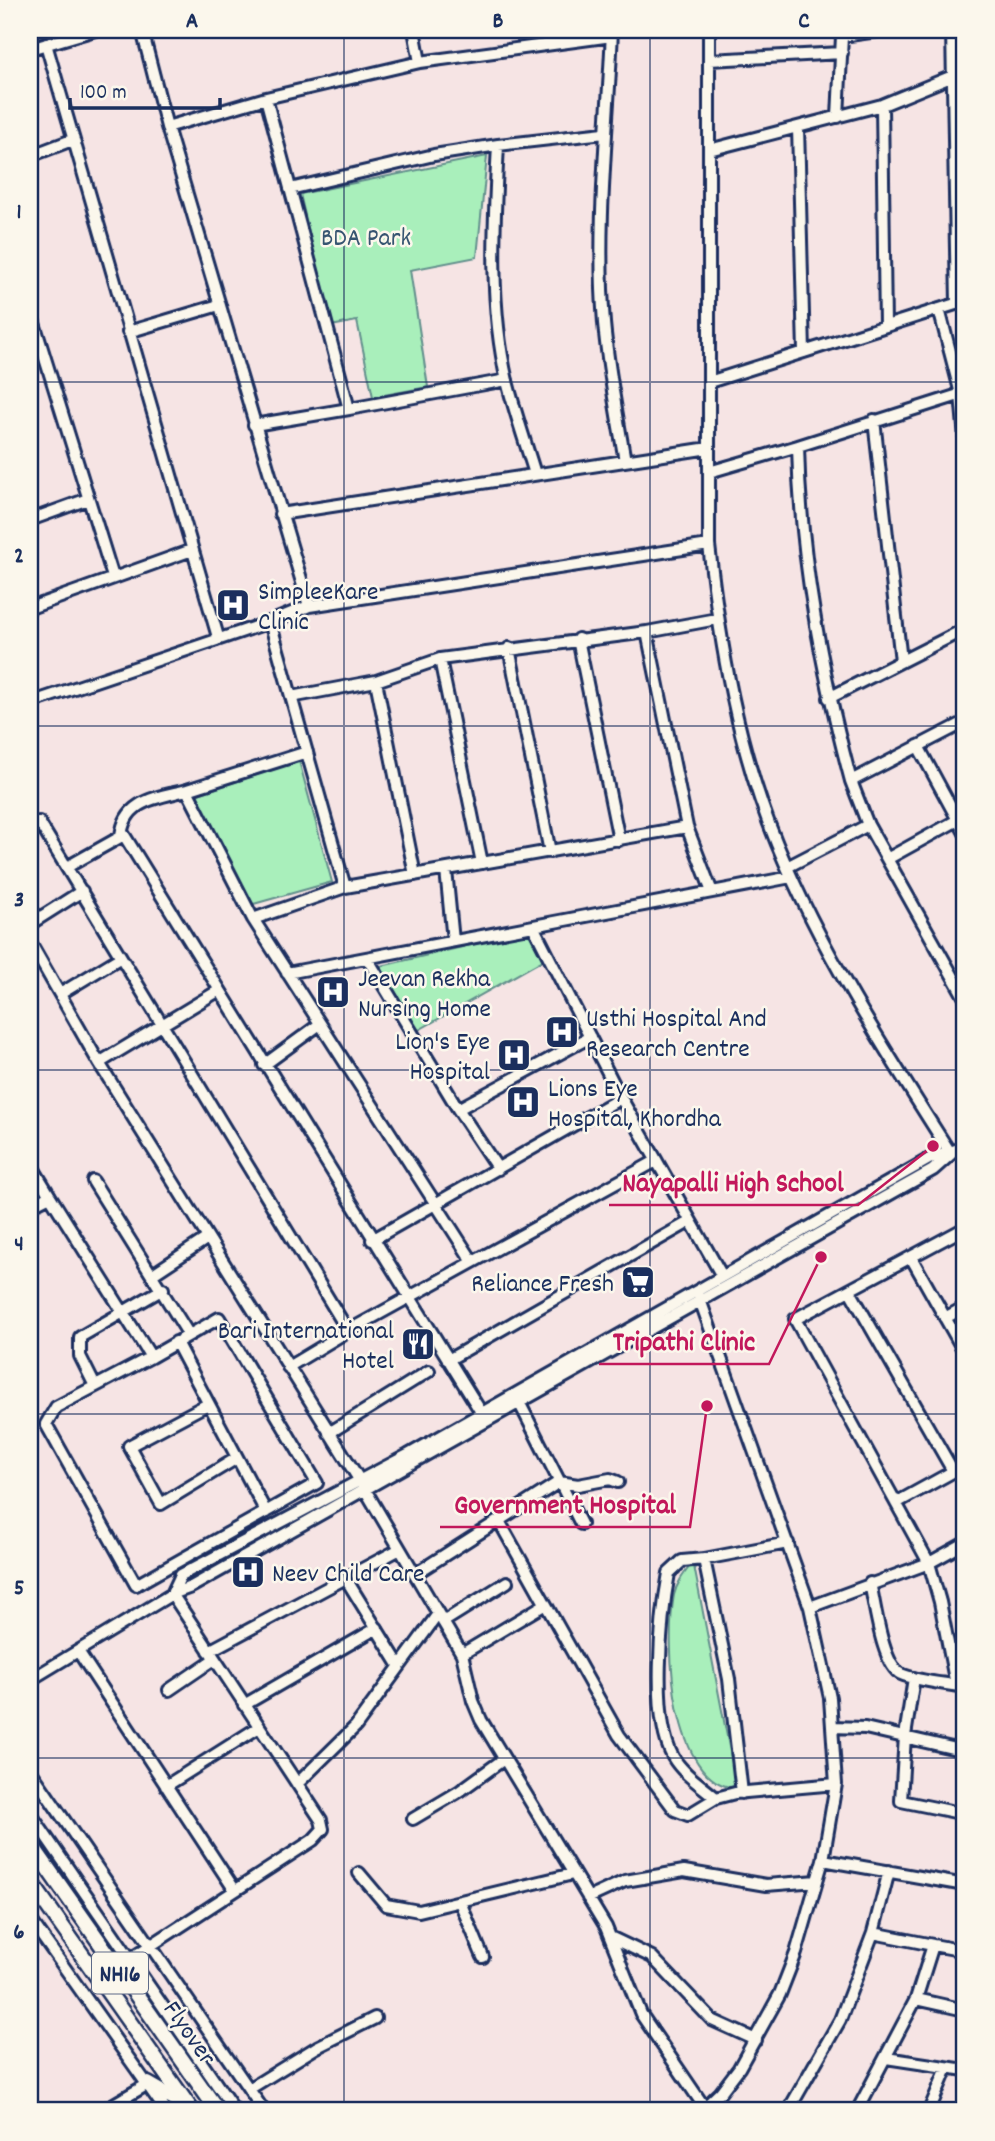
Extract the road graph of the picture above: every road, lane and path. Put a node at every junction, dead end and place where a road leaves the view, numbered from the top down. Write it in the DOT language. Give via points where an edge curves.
graph roads {
  1 [pos="95,30"];
  2 [pos="142,30"];
  3 [pos="414,30"];
  4 [pos="709,30"];
  5 [pos="885,30"];
  6 [pos="952,30"];
  7 [pos="612,33"];
  8 [pos="843,33"];
  9 [pos="46,44"];
  10 [pos="30,49"];
  11 [pos="842,53"];
  12 [pos="709,60"];
  13 [pos="419,62"];
  14 [pos="953,76"];
  15 [pos="266,98"];
  16 [pos="881,106"];
  17 [pos="838,117"];
  18 [pos="167,127"];
  19 [pos="798,127"];
  20 [pos="604,133"];
  21 [pos="72,140"];
  22 [pos="498,145"];
  23 [pos="709,150"];
  24 [pos="30,156"];
  25 [pos="290,189"];
  26 [pos="960,203"];
  27 [pos="961,302"];
  28 [pos="219,305"];
  29 [pos="939,309"];
  30 [pos="30,310"];
  31 [pos="885,327"];
  32 [pos="128,332"];
  33 [pos="804,352"];
  34 [pos="507,380"];
  35 [pos="709,382"];
  36 [pos="963,393"];
  37 [pos="349,409"];
  38 [pos="874,420"];
  39 [pos="254,425"];
  40 [pos="965,439"];
  41 [pos="797,446"];
  42 [pos="709,448"];
  43 [pos="625,461"];
  44 [pos="709,472"];
  45 [pos="535,474"];
  46 [pos="88,499"];
  47 [pos="280,514"];
  48 [pos="30,520"];
  49 [pos="709,545"];
  50 [pos="192,550"];
  51 [pos="113,577"];
  52 [pos="309,606"];
  53 [pos="30,608"];
  54 [pos="717,619"];
  55 [pos="270,622"];
  56 [pos="965,629"];
  57 [pos="647,632"];
  58 [pos="218,638"];
  59 [pos="579,639"];
  60 [pos="509,648"];
  61 [pos="440,659"];
  62 [pos="901,661"];
  63 [pos="376,681"];
  64 [pos="291,697"];
  65 [pos="829,698"];
  66 [pos="30,702"];
  67 [pos="965,722"];
  68 [pos="918,746"];
  69 [pos="307,752"];
  70 [pos="851,781"];
  71 [pos="187,790"];
  72 [pos="962,818"];
  73 [pos="868,825"];
  74 [pos="30,827"];
  75 [pos="687,827"];
  76 [pos="965,832"];
  77 [pos="121,837"];
  78 [pos="619,840"];
  79 [pos="550,852"];
  80 [pos="887,859"];
  81 [pos="482,863"];
  82 [pos="67,867"];
  83 [pos="446,870"];
  84 [pos="789,872"];
  85 [pos="415,875"];
  86 [pos="345,887"];
  87 [pos="82,891"];
  88 [pos="712,892"];
  89 [pos="253,919"];
  90 [pos="30,924"];
  91 [pos="533,926"];
  92 [pos="453,941"];
  93 [pos="30,942"];
  94 [pos="121,957"];
  95 [pos="367,958"];
  96 [pos="287,972"];
  97 [pos="218,991"];
  98 [pos="60,994"];
  99 [pos="965,998"];
  100 [pos="320,1024"];
  101 [pos="161,1025"];
  102 [pos="590,1037"];
  103 [pos="99,1063"];
  104 [pos="264,1065"];
  105 [pos="621,1098"];
  106 [pos="458,1109"];
  107 [pos="965,1147"];
  108 [pos="951,1154"];
  109 [pos="656,1161"];
  110 [pos="30,1164"];
  111 [pos="498,1169"];
  112 [pos="93,1181"];
  113 [pos="50,1196"];
  114 [pos="436,1205"];
  115 [pos="30,1206"];
  116 [pos="689,1222"];
  117 [pos="965,1228"];
  118 [pos="206,1239"];
  119 [pos="372,1240"];
  120 [pos="912,1259"];
  121 [pos="472,1262"];
  122 [pos="153,1274"];
  123 [pos="722,1276"];
  124 [pos="163,1289"];
  125 [pos="850,1291"];
  126 [pos="698,1296"];
  127 [pos="409,1297"];
  128 [pos="965,1307"];
  129 [pos="124,1311"];
  130 [pos="945,1318"];
  131 [pos="348,1331"];
  132 [pos="189,1335"];
  133 [pos="176,1342"];
  134 [pos="965,1353"];
  135 [pos="151,1357"];
  136 [pos="448,1360"];
  137 [pos="288,1367"];
  138 [pos="429,1371"];
  139 [pos="96,1386"];
  140 [pos="208,1404"];
  141 [pos="520,1404"];
  142 [pos="481,1412"];
  143 [pos="330,1433"];
  144 [pos="237,1458"];
  145 [pos="965,1465"];
  146 [pos="953,1471"];
  147 [pos="559,1482"];
  148 [pos="618,1482"];
  149 [pos="363,1486"];
  150 [pos="896,1503"];
  151 [pos="265,1512"];
  152 [pos="251,1521"];
  153 [pos="499,1521"];
  154 [pos="581,1524"];
  155 [pos="259,1535"];
  156 [pos="788,1543"];
  157 [pos="965,1543"];
  158 [pos="400,1549"];
  159 [pos="704,1559"];
  160 [pos="929,1563"];
  161 [pos="415,1574"];
  162 [pos="346,1579"];
  163 [pos="507,1582"];
  164 [pos="870,1583"];
  165 [pos="173,1594"];
  166 [pos="544,1605"];
  167 [pos="810,1607"];
  168 [pos="440,1618"];
  169 [pos="377,1628"];
  170 [pos="78,1651"];
  171 [pos="462,1654"];
  172 [pos="211,1656"];
  173 [pos="399,1665"];
  174 [pos="914,1678"];
  175 [pos="30,1680"];
  176 [pos="961,1686"];
  177 [pos="169,1690"];
  178 [pos="244,1705"];
  179 [pos="259,1727"];
  180 [pos="832,1727"];
  181 [pos="905,1736"];
  182 [pos="965,1751"];
  183 [pos="504,1759"];
  184 [pos="30,1770"];
  185 [pos="297,1784"];
  186 [pos="836,1784"];
  187 [pos="166,1786"];
  188 [pos="742,1793"];
  189 [pos="716,1798"];
  190 [pos="30,1813"];
  191 [pos="965,1814"];
  192 [pos="413,1819"];
  193 [pos="30,1843"];
  194 [pos="823,1860"];
  195 [pos="889,1871"];
  196 [pos="359,1873"];
  197 [pos="573,1874"];
  198 [pos="30,1881"];
  199 [pos="817,1881"];
  200 [pos="965,1885"];
  201 [pos="234,1889"];
  202 [pos="588,1898"];
  203 [pos="460,1902"];
  204 [pos="30,1919"];
  205 [pos="873,1933"];
  206 [pos="610,1937"];
  207 [pos="151,1945"];
  208 [pos="933,1945"];
  209 [pos="965,1951"];
  210 [pos="483,1957"];
  211 [pos="130,1959"];
  212 [pos="916,1999"];
  213 [pos="965,2010"];
  214 [pos="375,2018"];
  215 [pos="756,2040"];
  216 [pos="886,2058"];
  217 [pos="947,2067"];
  218 [pos="965,2070"];
  219 [pos="148,2084"];
  220 [pos="249,2089"];
  221 [pos="215,2107"];
  222 [pos="191,2110"];
  223 [pos="704,2110"];
  224 [pos="102,2111"];
  225 [pos="166,2111"];
  226 [pos="235,2111"];
  227 [pos="264,2111"];
  228 [pos="788,2111"];
  229 [pos="858,2111"];
  230 [pos="929,2111"];
  1 -- 9 [label="street"];
  2 -- 18 [label="street"];
  3 -- 13 [label="street"];
  4 -- 12 [label="street"];
  5 -- 8 [label="street"];
  6 -- 14 [label="street"];
  7 -- 13 [label="street"];
  7 -- 20 [label="street"];
  8 -- 11 [label="street"];
  9 -- 10 [label="street"];
  9 -- 21 [label="street"];
  11 -- 12 [label="street"];
  11 -- 17 [label="street"];
  12 -- 23 [label="street"];
  13 -- 15 [label="street"];
  14 -- 16 [label="street"];
  14 -- 26 [label="street"];
  15 -- 18 [label="street"];
  15 -- 25 [label="street"];
  16 -- 17 [label="street"];
  16 -- 31 [label="street"];
  17 -- 19 [label="street"];
  18 -- 28 [label="street"];
  19 -- 23 [label="street"];
  19 -- 33 [label="street"];
  20 -- 22 [label="street"];
  20 -- 43 [label="street" via="604,324"];
  21 -- 24 [label="street"];
  21 -- 32 [label="street"];
  22 -- 25 [label="street" via="410,160"];
  22 -- 34 [label="street" via="495,286"];
  23 -- 35 [label="street"];
  25 -- 37 [label="street"];
  26 -- 27 [label="street"];
  27 -- 29 [label="street"];
  28 -- 32 [label="street"];
  28 -- 39 [label="street"];
  29 -- 31 [label="street"];
  29 -- 36 [label="street"];
  30 -- 46 [label="street"];
  31 -- 33 [label="street"];
  32 -- 50 [label="street"];
  33 -- 35 [label="street"];
  34 -- 37 [label="street"];
  34 -- 45 [label="street"];
  35 -- 42 [label="street"];
  36 -- 38 [label="street"];
  36 -- 40 [label="street"];
  37 -- 39 [label="street"];
  38 -- 41 [label="street"];
  38 -- 62 [label="street"];
  39 -- 47 [label="street"];
  41 -- 44 [label="street"];
  41 -- 65 [label="street" via="807,567"];
  42 -- 43 [label="street"];
  42 -- 44 [label="street"];
  43 -- 45 [label="street"];
  44 -- 49 [label="street"];
  45 -- 47 [label="street"];
  46 -- 48 [label="street"];
  46 -- 51 [label="street"];
  47 -- 52 [label="street"];
  49 -- 52 [label="street"];
  49 -- 54 [label="street"];
  50 -- 51 [label="street"];
  50 -- 58 [label="street"];
  51 -- 53 [label="street"];
  52 -- 55 [label="street"];
  54 -- 57 [label="street"];
  54 -- 84 [label="street" via="755,783"];
  55 -- 58 [label="street"];
  55 -- 64 [label="street"];
  56 -- 62 [label="street"];
  57 -- 59 [label="street"];
  57 -- 75 [label="street"];
  58 -- 66 [label="street"];
  59 -- 60 [label="street"];
  59 -- 78 [label="street"];
  60 -- 61 [label="street"];
  60 -- 79 [label="street"];
  61 -- 63 [label="street"];
  61 -- 81 [label="street"];
  62 -- 65 [label="street"];
  63 -- 64 [label="street"];
  63 -- 85 [label="street"];
  64 -- 69 [label="street"];
  65 -- 70 [label="street"];
  67 -- 68 [label="street"];
  68 -- 70 [label="street"];
  68 -- 72 [label="street"];
  69 -- 71 [label="street"];
  69 -- 86 [label="street"];
  70 -- 73 [label="street"];
  71 -- 77 [label="street" via="136,804 123,821"];
  71 -- 89 [label="street"];
  72 -- 76 [label="street"];
  72 -- 80 [label="street"];
  73 -- 80 [label="street"];
  73 -- 84 [label="street"];
  74 -- 82 [label="street" via="39,822"];
  75 -- 78 [label="street"];
  75 -- 88 [label="street"];
  77 -- 82 [label="street"];
  77 -- 97 [label="street" via="124,835"];
  78 -- 79 [label="street"];
  79 -- 81 [label="street"];
  80 -- 99 [label="street"];
  81 -- 83 [label="street"];
  82 -- 87 [label="street"];
  83 -- 85 [label="street"];
  83 -- 92 [label="street"];
  84 -- 88 [label="street"];
  84 -- 108 [label="street" via="811,922"];
  85 -- 86 [label="street"];
  86 -- 89 [label="street"];
  87 -- 90 [label="street"];
  87 -- 94 [label="street"];
  88 -- 91 [label="street"];
  89 -- 96 [label="street"];
  91 -- 92 [label="street"];
  91 -- 102 [label="street"];
  92 -- 95 [label="street"];
  93 -- 98 [label="street"];
  94 -- 98 [label="street"];
  94 -- 101 [label="street"];
  95 -- 96 [label="street"];
  95 -- 106 [label="street"];
  96 -- 100 [label="street"];
  97 -- 101 [label="street"];
  97 -- 104 [label="street"];
  98 -- 103 [label="street"];
  100 -- 104 [label="street"];
  100 -- 114 [label="street"];
  101 -- 103 [label="street"];
  101 -- 131 [label="street"];
  102 -- 105 [label="street"];
  102 -- 106 [label="street"];
  103 -- 118 [label="street"];
  104 -- 119 [label="street"];
  105 -- 109 [label="street"];
  105 -- 111 [label="street"];
  106 -- 111 [label="street"];
  107 -- 108 [label="street"];
  108 -- 123 [label="street" via="931,1158"];
  108 -- 126 [label="street" via="933,1170"];
  109 -- 116 [label="street"];
  109 -- 121 [label="street"];
  110 -- 113 [label="street"];
  111 -- 114 [label="street"];
  112 -- 122 [label="street"];
  113 -- 115 [label="street"];
  113 -- 129 [label="street"];
  114 -- 119 [label="street"];
  114 -- 121 [label="street"];
  116 -- 123 [label="street"];
  116 -- 136 [label="street"];
  117 -- 120 [label="street"];
  118 -- 122 [label="street"];
  118 -- 137 [label="street"];
  119 -- 127 [label="street"];
  120 -- 125 [label="street"];
  120 -- 130 [label="street"];
  121 -- 127 [label="street"];
  122 -- 124 [label="street"];
  123 -- 126 [label="street"];
  124 -- 129 [label="street"];
  124 -- 132 [label="street"];
  125 -- 146 [label="street"];
  125 -- 150 [label="street" via="795,1319"];
  126 -- 141 [label="street"];
  126 -- 142 [label="street"];
  126 -- 156 [label="street"];
  127 -- 131 [label="street"];
  127 -- 136 [label="street"];
  128 -- 130 [label="street"];
  129 -- 135 [label="street"];
  129 -- 139 [label="street" via="84,1332 78,1342 79,1356"];
  130 -- 134 [label="street"];
  131 -- 137 [label="street"];
  132 -- 133 [label="street"];
  132 -- 151 [label="street" via="219,1318 317,1483"];
  133 -- 135 [label="street"];
  133 -- 140 [label="street"];
  135 -- 139 [label="street"];
  136 -- 142 [label="street"];
  137 -- 143 [label="street"];
  138 -- 143 [label="street"];
  139 -- 152 [label="street" via="56,1406 46,1424 136,1585"];
  140 -- 144 [label="street"];
  140 -- 144 [label="street" via="129,1446 161,1504"];
  141 -- 147 [label="street"];
  141 -- 149 [label="street"];
  142 -- 149 [label="street"];
  143 -- 149 [label="street"];
  144 -- 151 [label="street"];
  145 -- 146 [label="street"];
  146 -- 150 [label="street"];
  147 -- 148 [label="street"];
  147 -- 153 [label="street"];
  147 -- 154 [label="street"];
  149 -- 155 [label="street"];
  149 -- 158 [label="street"];
  149 -- 165 [label="street"];
  150 -- 160 [label="street"];
  151 -- 152 [label="street"];
  152 -- 155 [label="street"];
  153 -- 161 [label="street"];
  153 -- 166 [label="street"];
  155 -- 165 [label="street" via="181,1575"];
  156 -- 159 [label="street"];
  156 -- 167 [label="street"];
  157 -- 160 [label="street"];
  158 -- 161 [label="street"];
  158 -- 162 [label="street"];
  159 -- 188 [label="street" via="729,1679"];
  159 -- 189 [label="street" via="682,1562 669,1573 662,1701 671,1753 679,1767"];
  160 -- 164 [label="street"];
  160 -- 176 [label="street"];
  161 -- 168 [label="street"];
  162 -- 169 [label="street"];
  162 -- 172 [label="street"];
  163 -- 168 [label="street"];
  164 -- 167 [label="street"];
  164 -- 174 [label="street" via="888,1659 895,1670"];
  165 -- 170 [label="street"];
  165 -- 172 [label="street"];
  166 -- 171 [label="street"];
  166 -- 189 [label="street" via="619,1735 675,1810 688,1815"];
  167 -- 180 [label="street"];
  168 -- 171 [label="street"];
  168 -- 173 [label="street"];
  169 -- 173 [label="street"];
  169 -- 178 [label="street"];
  170 -- 175 [label="street"];
  170 -- 187 [label="street"];
  171 -- 183 [label="street" via="476,1710"];
  172 -- 177 [label="street"];
  172 -- 178 [label="street"];
  173 -- 185 [label="street" via="356,1726"];
  174 -- 176 [label="street"];
  174 -- 181 [label="street"];
  178 -- 179 [label="street"];
  179 -- 185 [label="street"];
  179 -- 187 [label="street"];
  180 -- 181 [label="street"];
  180 -- 186 [label="street"];
  181 -- 182 [label="street"];
  181 -- 191 [label="street" via="901,1801"];
  183 -- 192 [label="street"];
  183 -- 197 [label="street"];
  184 -- 207 [label="street"];
  185 -- 201 [label="street" via="323,1829 313,1840"];
  186 -- 188 [label="street"];
  186 -- 194 [label="street"];
  187 -- 201 [label="street"];
  188 -- 189 [label="street"];
  190 -- 211 [label="street"];
  193 -- 221 [label="highway, Flyover / NH16"];
  194 -- 195 [label="street"];
  194 -- 199 [label="street"];
  195 -- 200 [label="street"];
  195 -- 205 [label="street"];
  196 -- 203 [label="street" via="377,1898 402,1910"];
  197 -- 202 [label="street"];
  197 -- 203 [label="street"];
  198 -- 222 [label="highway, Flyover / NH16"];
  199 -- 202 [label="street" via="766,1885 684,1871 625,1881"];
  199 -- 215 [label="street" via="796,1953"];
  201 -- 207 [label="street"];
  202 -- 206 [label="street"];
  203 -- 210 [label="street"];
  204 -- 219 [label="street"];
  205 -- 208 [label="street"];
  205 -- 228 [label="street" via="840,2020"];
  206 -- 215 [label="street" via="652,1957 712,2020"];
  206 -- 223 [label="street" via="641,2014"];
  207 -- 211 [label="street"];
  207 -- 220 [label="street"];
  208 -- 209 [label="street"];
  208 -- 212 [label="street"];
  211 -- 226 [label="street"];
  212 -- 213 [label="street"];
  212 -- 216 [label="street"];
  214 -- 220 [label="street"];
  215 -- 223 [label="street"];
  216 -- 217 [label="street"];
  216 -- 229 [label="street"];
  217 -- 218 [label="street"];
  217 -- 230 [label="street"];
  219 -- 222 [label="highway"];
  219 -- 224 [label="street"];
  219 -- 225 [label="street"];
  220 -- 227 [label="street"];
}
